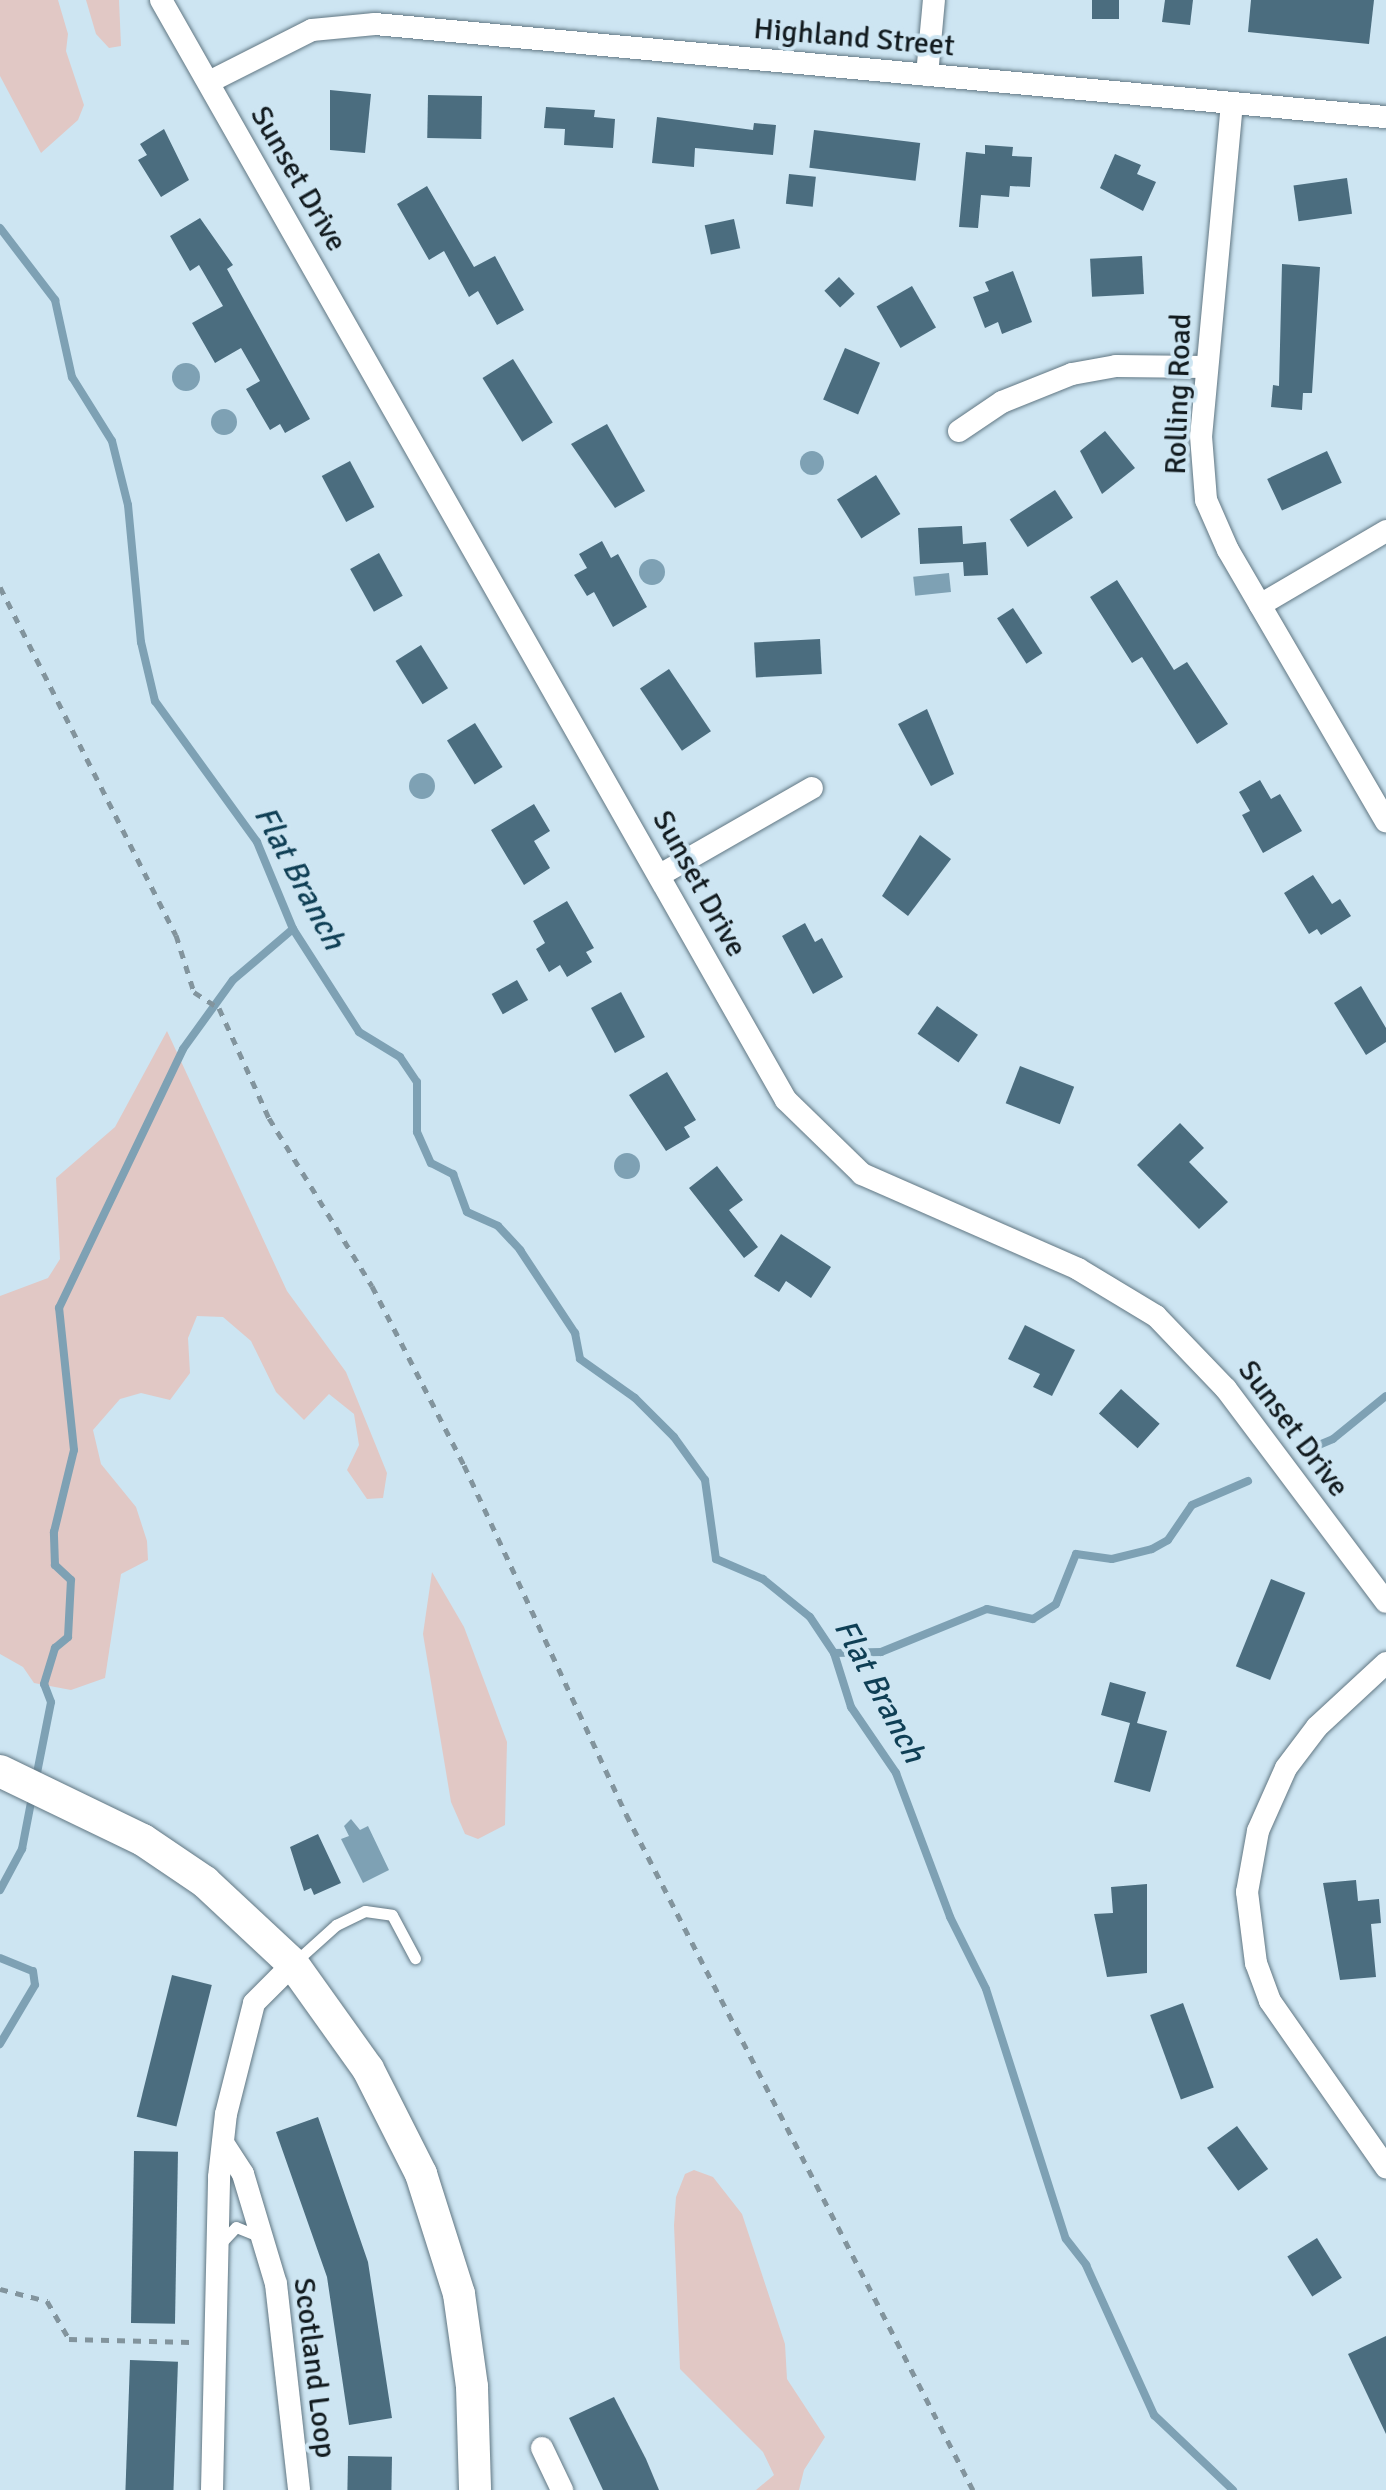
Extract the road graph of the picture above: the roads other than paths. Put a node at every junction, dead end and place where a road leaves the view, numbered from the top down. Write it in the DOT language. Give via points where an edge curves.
graph roads {
  1 [pos="161,0"];
  2 [pos="934,0"];
  3 [pos="927,75"];
  4 [pos="209,82"];
  5 [pos="1232,103"];
  6 [pos="1386,118"];
  7 [pos="1206,367"];
  8 [pos="959,431"];
  9 [pos="1386,531"];
  10 [pos="1260,605"];
  11 [pos="812,788"];
  12 [pos="1386,821"];
  13 [pos="660,875"];
  14 [pos="1386,1602"];
  15 [pos="1386,1663"];
  16 [pos="0,1771"];
  17 [pos="415,1958"];
  18 [pos="293,1964"];
  19 [pos="223,2143"];
  20 [pos="1386,2167"];
  21 [pos="217,2250"];
  22 [pos="267,2251"];
  23 [pos="542,2448"];
  24 [pos="212,2490"];
  25 [pos="299,2490"];
  26 [pos="474,2490"];
  27 [pos="562,2490"];
  1 -- 4 [label="street, Sunset Drive"];
  2 -- 3 [label="street"];
  3 -- 4 [label="street, Highland Street" via="359,24 288,38"];
  3 -- 5 [label="street, Highland Street"];
  4 -- 13 [label="street, Sunset Drive"];
  5 -- 6 [label="street, Highland Street"];
  5 -- 7 [label="street, Rolling Road"];
  7 -- 8 [label="street" via="1116,366 1072,374 1002,402"];
  7 -- 10 [label="street, Rolling Road" via="1206,500"];
  9 -- 10 [label="street"];
  10 -- 12 [label="street, Rolling Road"];
  11 -- 13 [label="street"];
  13 -- 14 [label="street, Sunset Drive" via="786,1100 829,1149 897,1194 1064,1262 1156,1316 1226,1388"];
  15 -- 20 [label="street" via="1318,1727 1286,1768 1258,1831 1247,1892 1256,1963 1270,2001"];
  16 -- 18 [label="street" via="99,1818 205,1882"];
  17 -- 18 [label="lane" via="392,1915 366,1910 336,1925"];
  18 -- 19 [label="street" via="254,2003"];
  18 -- 26 [label="street" via="368,2069 442,2230 472,2387"];
  19 -- 21 [label="street"];
  19 -- 22 [label="street, Scotland Loop" via="243,2174"];
  21 -- 22 [label="lane" via="228,2233 243,2227"];
  21 -- 24 [label="street"];
  22 -- 25 [label="street, Scotland Loop" via="284,2324"];
  23 -- 27 [label="street"];
}
